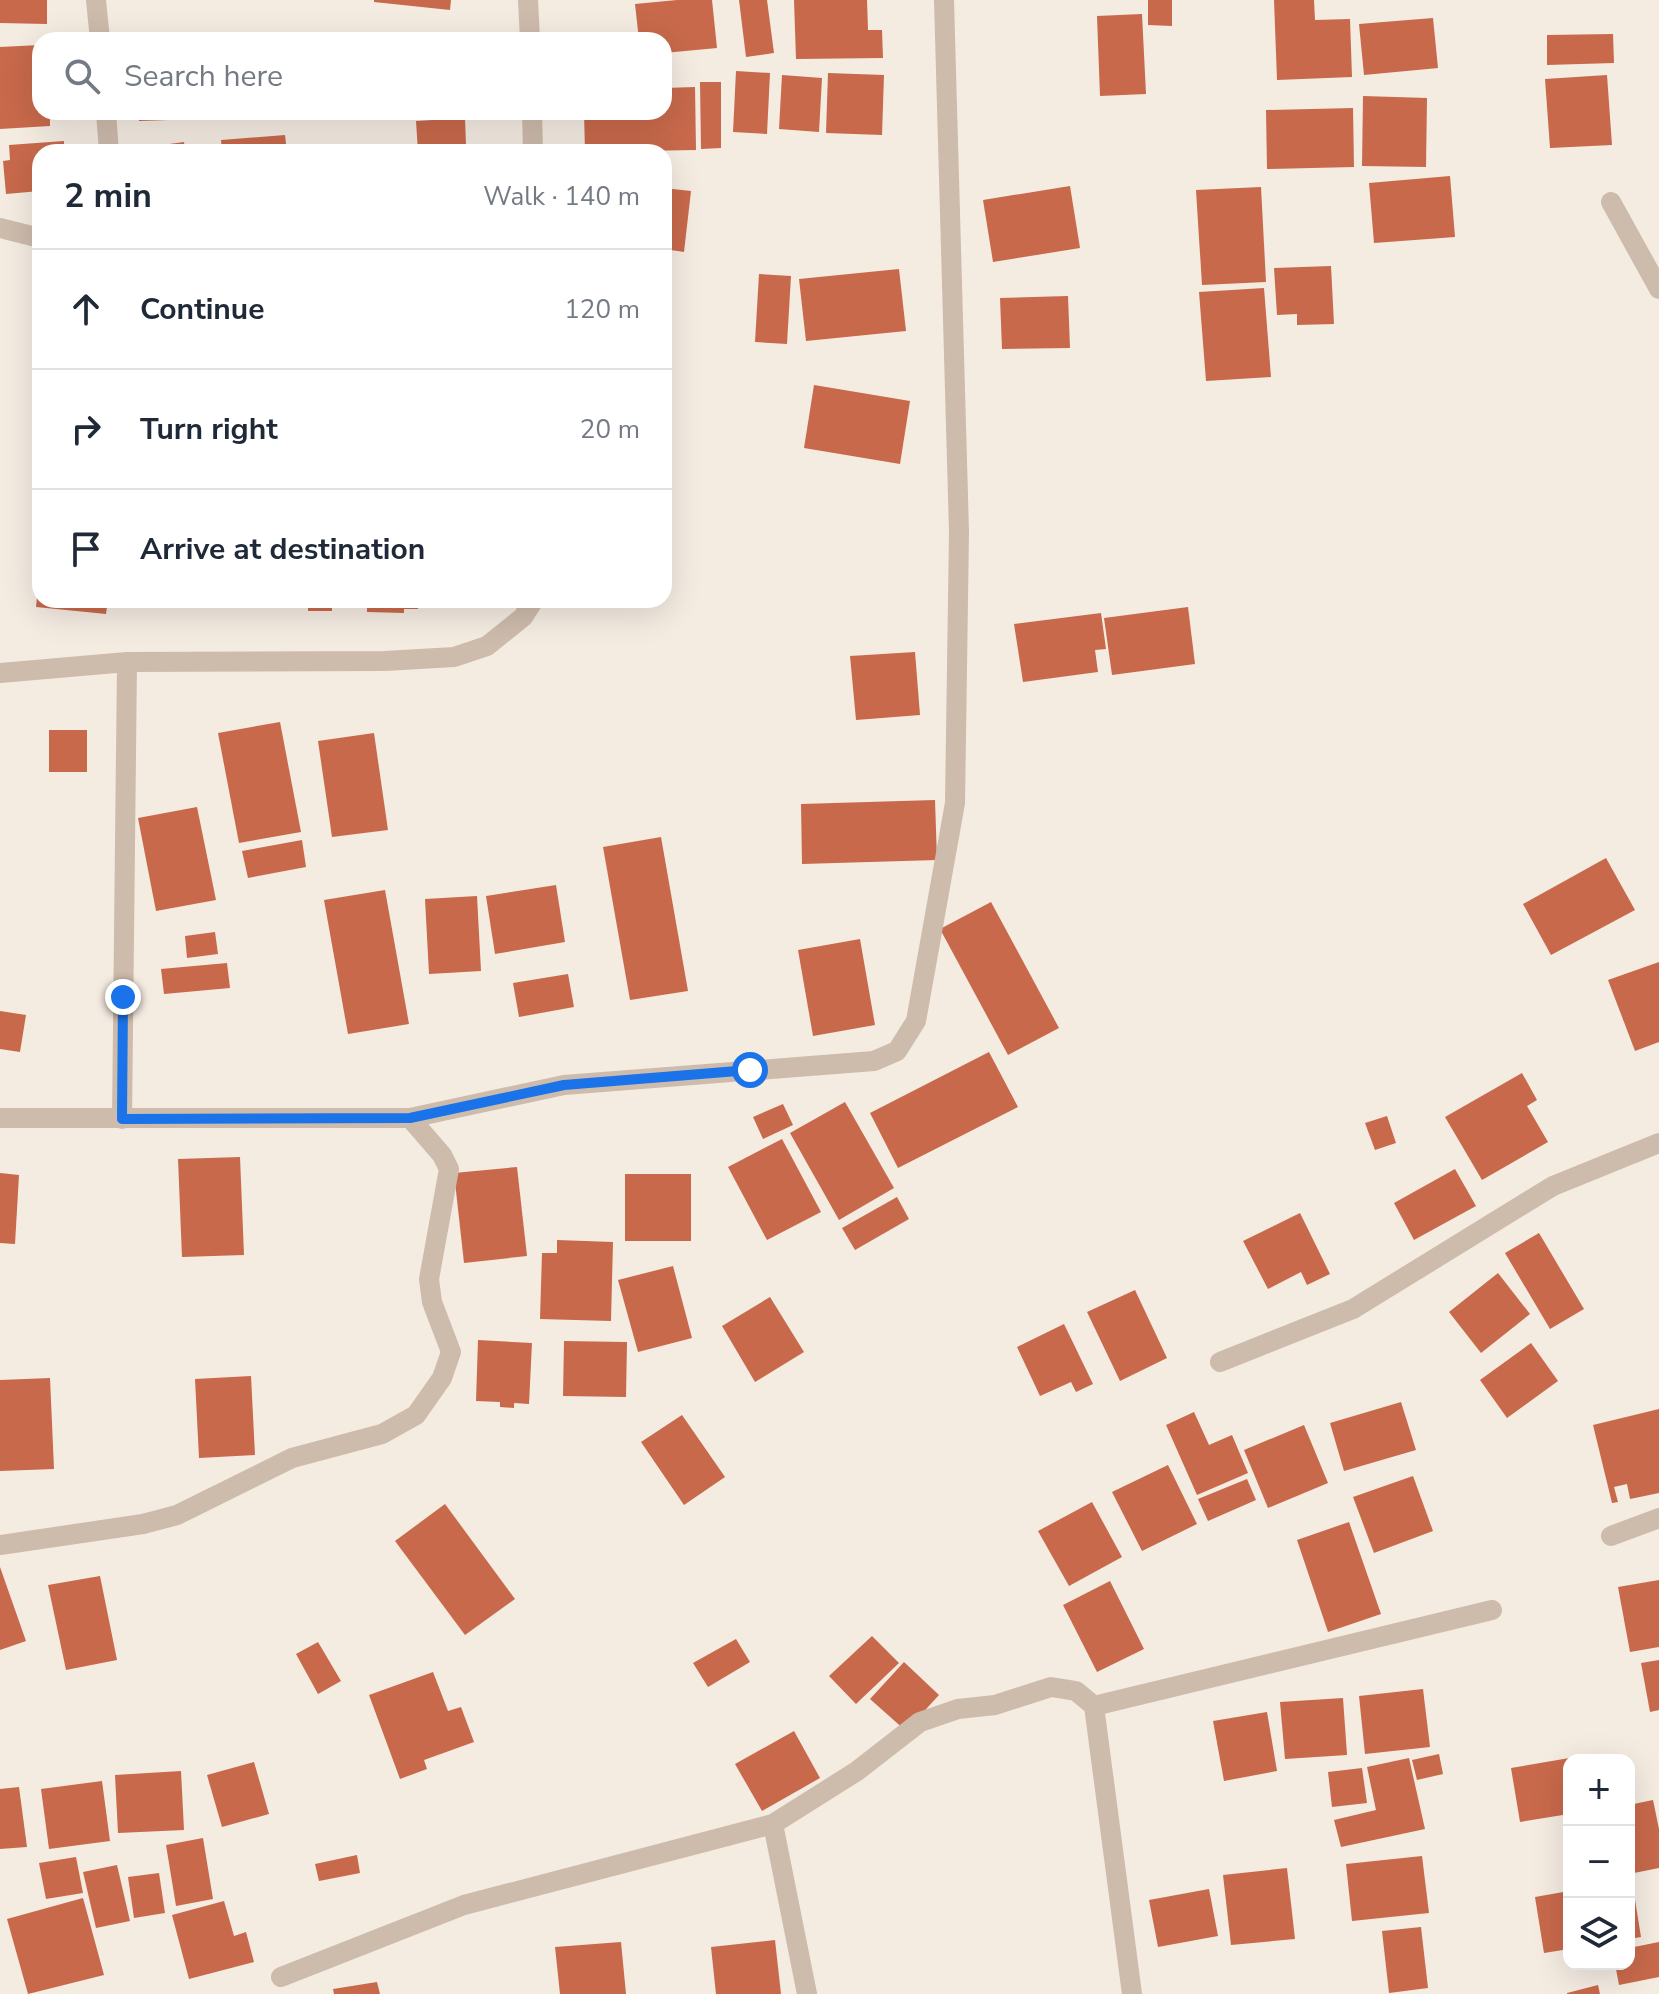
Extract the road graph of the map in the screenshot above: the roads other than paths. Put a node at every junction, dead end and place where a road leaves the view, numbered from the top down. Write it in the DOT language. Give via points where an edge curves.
graph roads {
  1 [pos="96,0"];
  2 [pos="528,0"];
  3 [pos="944,0"];
  4 [pos="99,32"];
  5 [pos="530,32"];
  6 [pos="107,120"];
  7 [pos="532,120"];
  8 [pos="108,144"];
  9 [pos="533,144"];
  10 [pos="1611,202"];
  11 [pos="0,228"];
  12 [pos="32,236"];
  13 [pos="1659,289"];
  14 [pos="529,608"];
  15 [pos="127,662"];
  16 [pos="0,673"];
  17 [pos="0,1118"];
  18 [pos="410,1118"];
  19 [pos="122,1119"];
  20 [pos="1659,1143"];
  21 [pos="1220,1362"];
  22 [pos="1659,1518"];
  23 [pos="1611,1536"];
  24 [pos="0,1545"];
  25 [pos="1492,1610"];
  26 [pos="1094,1706"];
  27 [pos="773,1824"];
  28 [pos="281,1977"];
  29 [pos="807,1994"];
  30 [pos="1132,1994"];
  1 -- 4 [label="street"];
  2 -- 5 [label="street"];
  3 -- 18 [label="street" via="959,532 955,803 916,1021 897,1051 874,1061 564,1085"];
  6 -- 8 [label="street"];
  7 -- 9 [label="street"];
  10 -- 13 [label="street"];
  11 -- 12 [label="street"];
  14 -- 15 [label="street" via="487,646 454,657"];
  15 -- 16 [label="street"];
  15 -- 19 [label="street"];
  17 -- 19 [label="street"];
  18 -- 19 [label="street"];
  18 -- 24 [label="street" via="449,1169 429,1279 451,1352 442,1378 416,1415 382,1434 292,1458 177,1515"];
  20 -- 21 [label="street" via="1553,1186 1353,1309"];
  22 -- 23 [label="street"];
  25 -- 26 [label="street"];
  26 -- 27 [label="street" via="1076,1691 1051,1687 920,1722 857,1771"];
  26 -- 30 [label="street"];
  27 -- 28 [label="street" via="464,1905"];
  27 -- 29 [label="street"];
}
